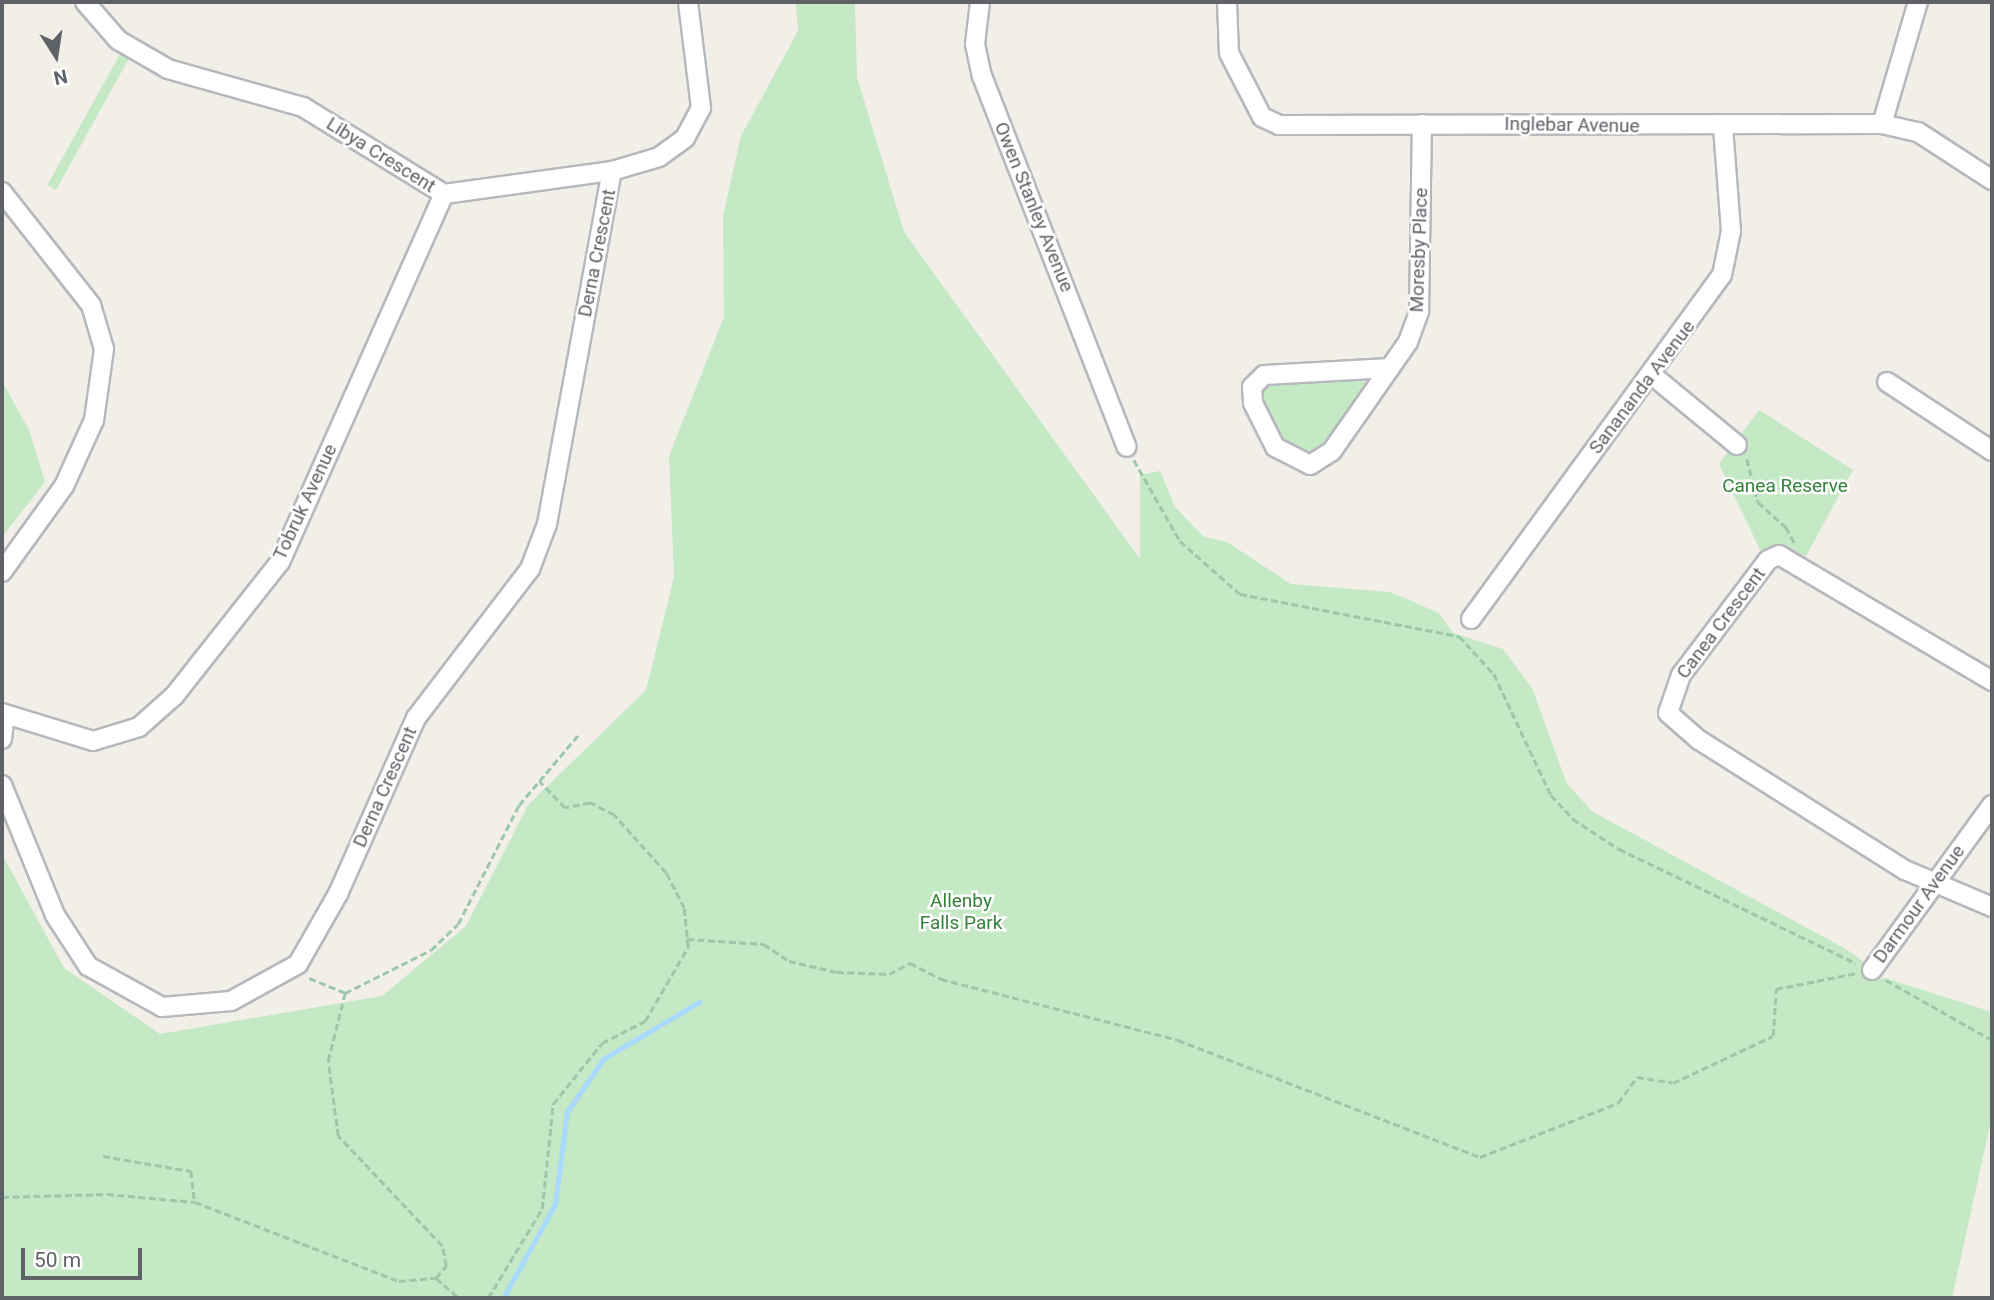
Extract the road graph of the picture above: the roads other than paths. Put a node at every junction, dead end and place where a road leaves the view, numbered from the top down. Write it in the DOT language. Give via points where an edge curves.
graph roads {
  1 [pos="85,2"];
  2 [pos="688,2"];
  3 [pos="981,2"];
  4 [pos="1227,2"];
  5 [pos="1918,2"];
  6 [pos="1422,124"];
  7 [pos="1882,124"];
  8 [pos="1723,126"];
  9 [pos="612,171"];
  10 [pos="1992,180"];
  11 [pos="2,192"];
  12 [pos="444,194"];
  13 [pos="1390,368"];
  14 [pos="1652,375"];
  15 [pos="1887,382"];
  16 [pos="1737,445"];
  17 [pos="1127,447"];
  18 [pos="1992,451"];
  19 [pos="2,572"];
  20 [pos="1471,619"];
  21 [pos="1992,681"];
  22 [pos="3,715"];
  23 [pos="2,739"];
  24 [pos="2,785"];
  25 [pos="1992,805"];
  26 [pos="1933,883"];
  27 [pos="1992,907"];
  28 [pos="1872,970"];
  1 -- 12 [label="street, Libya Crescent" via="118,40 168,69 303,107"];
  2 -- 9 [label="street, Libya Crescent" via="701,108 685,138 659,157"];
  3 -- 17 [label="street, Owen Stanley Avenue" via="979,66 1052,260 1092,344"];
  4 -- 6 [label="street, Inglebar Avenue" via="1229,53 1262,117 1279,125"];
  5 -- 7 [label="street"];
  6 -- 8 [label="street, Inglebar Avenue"];
  6 -- 13 [label="street, Moresby Place" via="1419,311"];
  7 -- 8 [label="street, Inglebar Avenue"];
  7 -- 10 [label="street, Inglebar Avenue" via="1917,132"];
  8 -- 14 [label="street, Sanananda Avenue" via="1731,231 1721,275"];
  9 -- 12 [label="street, Libya Crescent"];
  9 -- 24 [label="street, Derna Crescent" via="547,524 530,569 416,718 338,894 287,972 231,1001 162,1007 88,966 55,915"];
  11 -- 19 [label="street" via="91,305 104,349 94,420 64,486"];
  12 -- 22 [label="street, Tobruk Avenue" via="280,562 174,696 139,727 93,741"];
  13 -- 13 [label="street, Moresby Place" via="1264,375 1252,387 1253,403 1275,447 1310,465 1332,451"];
  14 -- 16 [label="street"];
  14 -- 20 [label="street, Sanananda Avenue"];
  15 -- 18 [label="street"];
  21 -- 26 [label="street, Canea Crescent" via="1789,556 1768,560 1681,675 1668,713 1699,740"];
  22 -- 23 [label="street"];
  25 -- 26 [label="street, Darmour Avenue"];
  26 -- 27 [label="street"];
  26 -- 28 [label="street, Darmour Avenue"];
}
